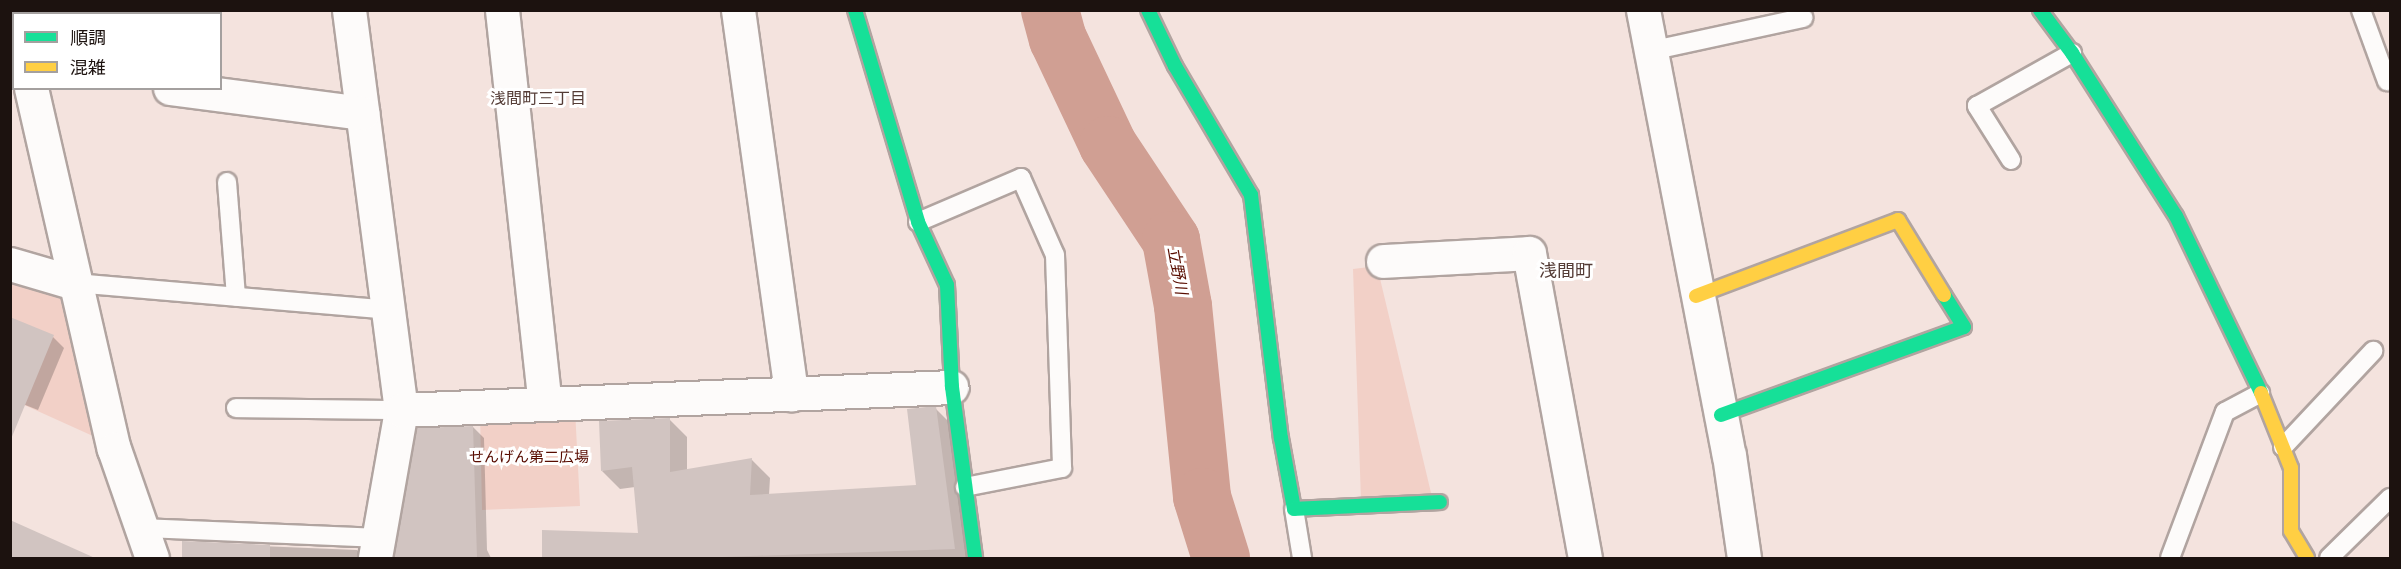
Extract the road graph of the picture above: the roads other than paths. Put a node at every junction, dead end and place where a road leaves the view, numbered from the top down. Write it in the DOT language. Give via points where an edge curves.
graph roads {
  1 [pos="349,10"];
  2 [pos="502,10"];
  3 [pos="738,10"];
  4 [pos="855,10"];
  5 [pos="1148,10"];
  6 [pos="1643,10"];
  7 [pos="2361,10"];
  8 [pos="2043,12"];
  9 [pos="1803,18"];
  10 [pos="1650,51"];
  11 [pos="2073,53"];
  12 [pos="2387,81"];
  13 [pos="30,90"];
  14 [pos="185,90"];
  15 [pos="362,113"];
  16 [pos="2011,160"];
  17 [pos="227,182"];
  18 [pos="918,222"];
  19 [pos="1383,261"];
  20 [pos="10,264"];
  21 [pos="75,283"];
  22 [pos="1696,296"];
  23 [pos="236,297"];
  24 [pos="388,310"];
  25 [pos="2373,351"];
  26 [pos="952,387"];
  27 [pos="2260,393"];
  28 [pos="790,394"];
  29 [pos="545,404"];
  30 [pos="236,408"];
  31 [pos="401,410"];
  32 [pos="1720,415"];
  33 [pos="2283,447"];
  34 [pos="965,487"];
  35 [pos="2391,498"];
  36 [pos="1440,501"];
  37 [pos="1294,509"];
  38 [pos="147,543"];
  39 [pos="377,548"];
  40 [pos="975,558"];
  41 [pos="1302,558"];
  42 [pos="1585,558"];
  43 [pos="1744,558"];
  44 [pos="2170,558"];
  45 [pos="2307,558"];
  46 [pos="2330,558"];
  1 -- 15 [label="street"];
  2 -- 29 [label="street"];
  3 -- 28 [label="street"];
  4 -- 18 [label="street"];
  5 -- 37 [label="street" via="1174,66 1251,195 1281,438"];
  6 -- 10 [label="street"];
  7 -- 12 [label="lane"];
  8 -- 11 [label="street"];
  9 -- 10 [label="lane"];
  10 -- 22 [label="street"];
  11 -- 16 [label="lane" via="1977,106"];
  11 -- 27 [label="street" via="2176,216"];
  13 -- 21 [label="street"];
  14 -- 15 [label="street"];
  15 -- 24 [label="street"];
  17 -- 23 [label="lane"];
  18 -- 26 [label="street" via="947,285"];
  18 -- 34 [label="lane" via="1021,178 1055,255 1062,468"];
  19 -- 42 [label="street" via="1528,253"];
  20 -- 21 [label="street"];
  21 -- 23 [label="lane"];
  21 -- 38 [label="street" via="114,449"];
  22 -- 32 [label="street"];
  22 -- 32 [label="street" via="1898,220 1964,327"];
  23 -- 24 [label="lane"];
  24 -- 31 [label="street"];
  25 -- 33 [label="lane"];
  26 -- 28 [label="street"];
  26 -- 34 [label="street"];
  27 -- 33 [label="street"];
  27 -- 44 [label="lane" via="2225,412"];
  28 -- 29 [label="street"];
  29 -- 31 [label="street"];
  30 -- 31 [label="lane"];
  31 -- 39 [label="street"];
  32 -- 43 [label="street"];
  33 -- 45 [label="street" via="2291,468 2291,531"];
  34 -- 40 [label="street"];
  35 -- 46 [label="lane"];
  36 -- 37 [label="street"];
  37 -- 41 [label="lane"];
  38 -- 39 [label="lane"];
}
